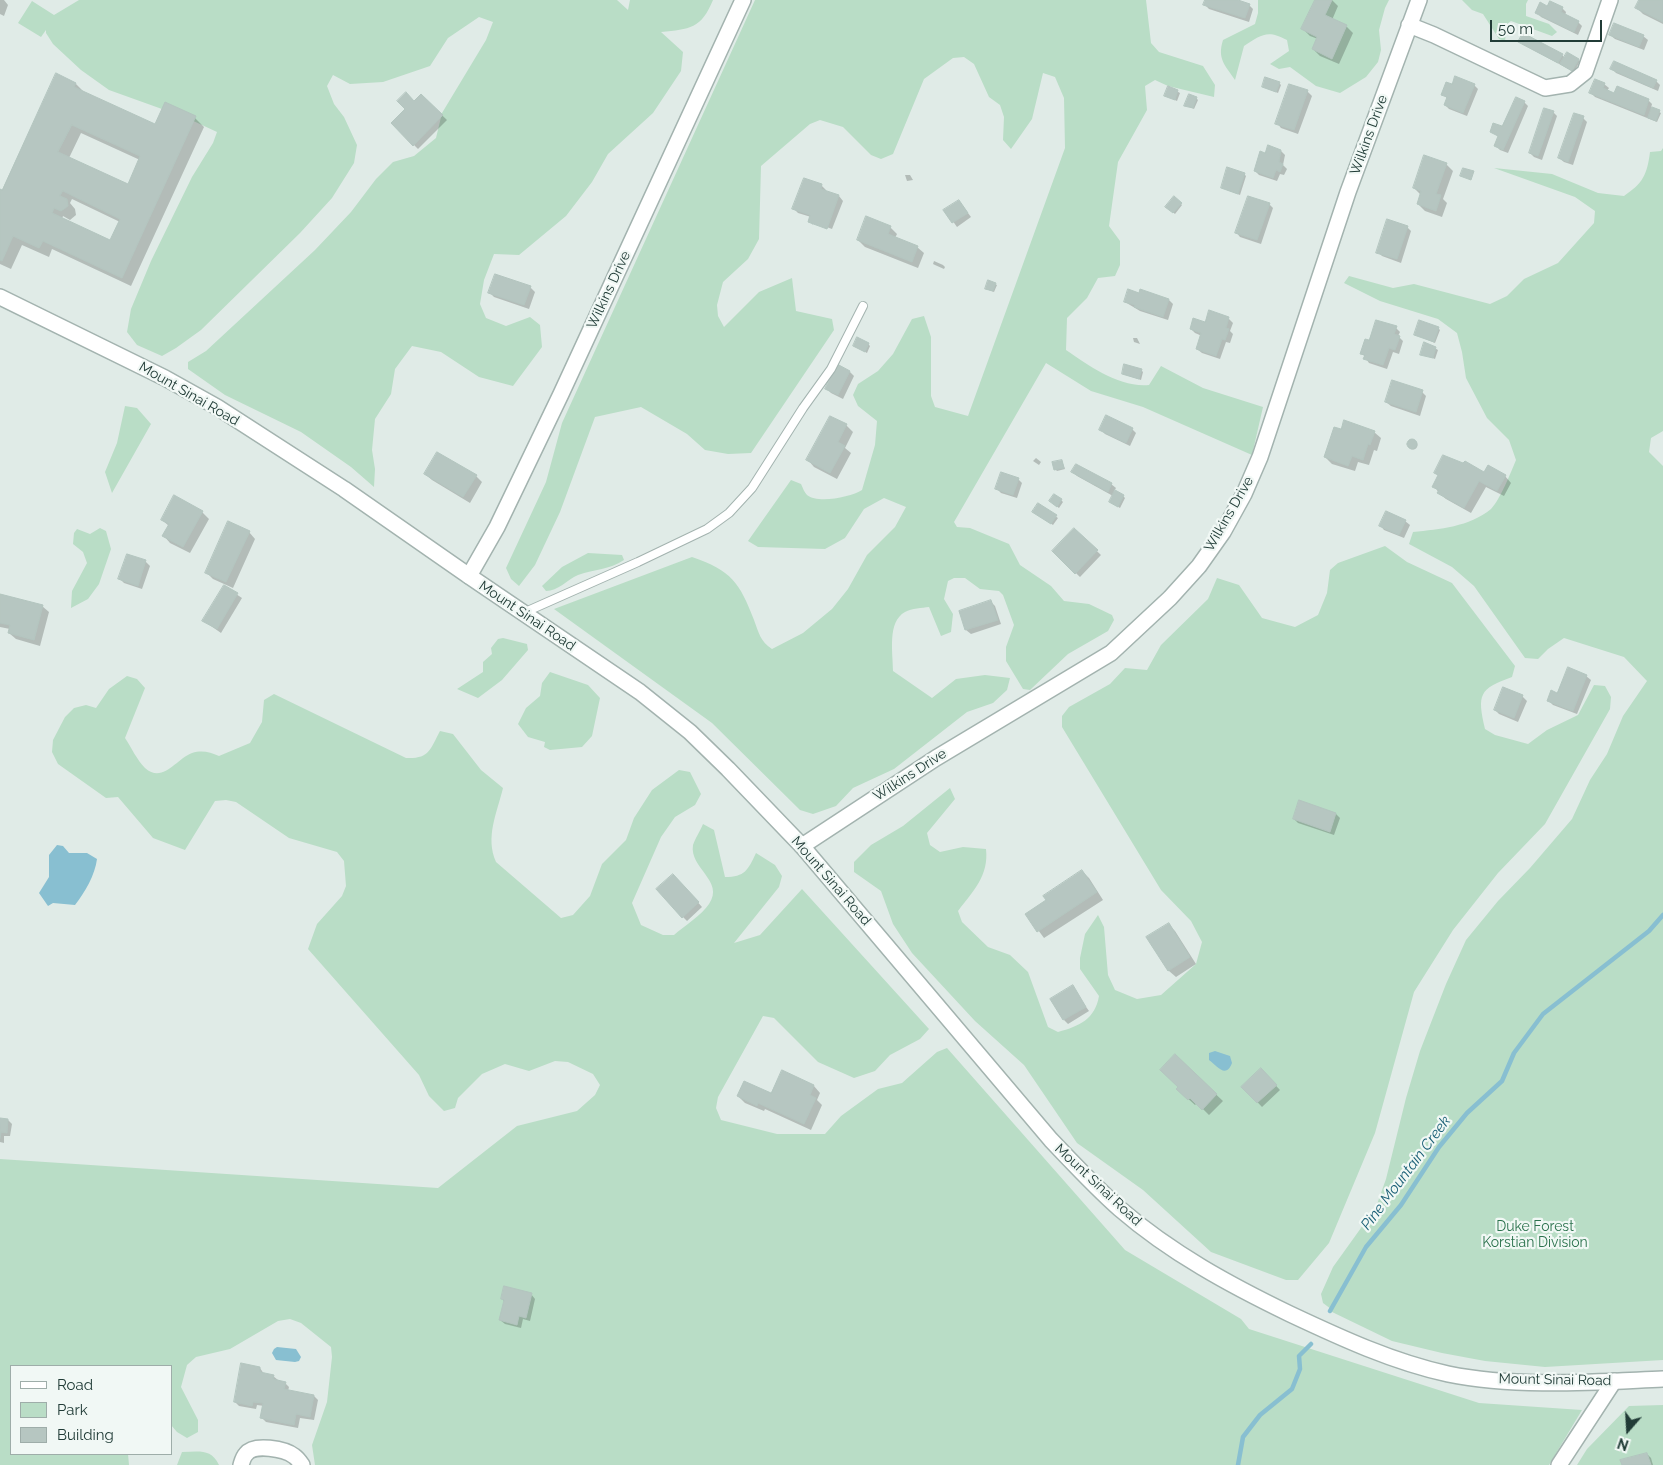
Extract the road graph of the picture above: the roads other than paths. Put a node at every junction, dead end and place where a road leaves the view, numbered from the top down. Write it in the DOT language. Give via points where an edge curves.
graph roads {
  1 [pos="743,0"];
  2 [pos="1419,0"];
  3 [pos="1610,0"];
  4 [pos="1410,25"];
  5 [pos="0,297"];
  6 [pos="862,306"];
  7 [pos="468,576"];
  8 [pos="523,613"];
  9 [pos="802,846"];
  10 [pos="1663,1379"];
  11 [pos="1614,1381"];
  12 [pos="241,1465"];
  13 [pos="302,1465"];
  14 [pos="1559,1465"];
  1 -- 7 [label="street, Wilkins Drive" via="561,394 497,526"];
  2 -- 4 [label="street, Wilkins Drive"];
  3 -- 4 [label="street" via="1585,72 1570,84 1544,88"];
  4 -- 9 [label="street, Wilkins Drive" via="1333,235 1260,457 1223,532 1199,566 1111,653 936,758"];
  5 -- 7 [label="street, Mount Sinai Road" via="217,407 350,493"];
  6 -- 8 [label="lane" via="831,369 752,488 729,513 707,529"];
  7 -- 8 [label="street, Mount Sinai Road"];
  8 -- 9 [label="street, Mount Sinai Road" via="640,692 690,732"];
  9 -- 11 [label="street, Mount Sinai Road" via="1051,1140 1121,1210 1166,1244 1264,1301 1327,1332 1407,1363 1449,1374 1495,1380"];
  10 -- 11 [label="street, Mount Sinai Road"];
  11 -- 14 [label="street"];
  12 -- 13 [label="street" via="246,1453 254,1448 271,1448 294,1455"];
}
